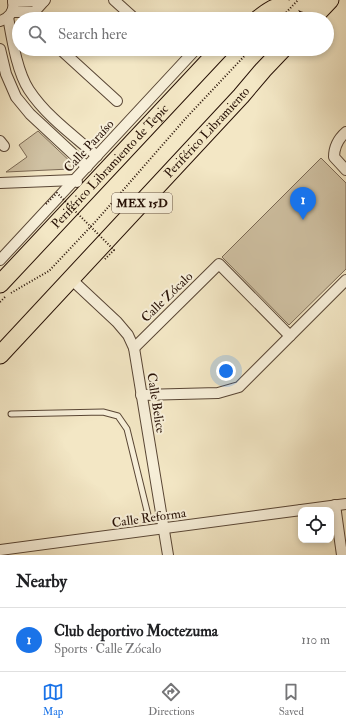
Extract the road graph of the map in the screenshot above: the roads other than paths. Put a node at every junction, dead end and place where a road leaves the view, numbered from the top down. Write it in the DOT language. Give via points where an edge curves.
graph roads {
  1 [pos="114,0"];
  2 [pos="268,0"];
  3 [pos="298,0"];
  4 [pos="320,0"];
  5 [pos="330,0"];
  6 [pos="44,1"];
  7 [pos="9,10"];
  8 [pos="34,12"];
  9 [pos="127,12"];
  10 [pos="257,12"];
  11 [pos="269,12"];
  12 [pos="290,12"];
  13 [pos="319,12"];
  14 [pos="12,37"];
  15 [pos="0,49"];
  16 [pos="17,56"];
  17 [pos="68,56"];
  18 [pos="190,56"];
  19 [pos="213,56"];
  20 [pos="272,56"];
  21 [pos="276,56"];
  22 [pos="263,70"];
  23 [pos="117,101"];
  24 [pos="40,104"];
  25 [pos="30,114"];
  26 [pos="54,119"];
  27 [pos="45,129"];
  28 [pos="346,132"];
  29 [pos="97,156"];
  30 [pos="87,167"];
  31 [pos="346,170"];
  32 [pos="75,180"];
  33 [pos="0,183"];
  34 [pos="86,192"];
  35 [pos="0,260"];
  36 [pos="71,279"];
  37 [pos="0,284"];
  38 [pos="344,286"];
  39 [pos="290,336"];
  40 [pos="134,348"];
  41 [pos="0,355"];
  42 [pos="141,395"];
  43 [pos="11,414"];
  44 [pos="346,504"];
  45 [pos="335,505"];
  46 [pos="321,507"];
  47 [pos="298,510"];
  48 [pos="164,525"];
  49 [pos="0,550"];
  50 [pos="168,555"];
  51 [pos="342,555"];
  1 -- 9 [label="street"];
  2 -- 10 [label="highway"];
  3 -- 4 [label="highway" via="305,5"];
  5 -- 13 [label="highway"];
  6 -- 7 [label="street"];
  6 -- 8 [label="street"];
  7 -- 14 [label="street"];
  11 -- 12 [label="highway" via="278,6"];
  15 -- 25 [label="street" via="6,74 16,97"];
  16 -- 24 [label="street" via="28,89"];
  17 -- 23 [label="street"];
  18 -- 29 [label="street, Calle Paraíso"];
  19 -- 34 [label="highway, Periférico Libramiento de Tepic / MEX 15D"];
  20 -- 22 [label="highway"];
  21 -- 22 [label="highway, Periférico Libramiento / MEX 15D"];
  22 -- 36 [label="highway, Periférico Libramiento / MEX 15D" via="242,96"];
  24 -- 25 [label="street"];
  24 -- 26 [label="street"];
  25 -- 27 [label="street"];
  26 -- 27 [label="street"];
  26 -- 29 [label="street"];
  27 -- 30 [label="street"];
  28 -- 31 [label="street" via="334,149 334,157"];
  29 -- 30 [label="street, Calle Paraíso"];
  30 -- 32 [label="street, Calle Paraíso"];
  32 -- 33 [label="street"];
  32 -- 34 [label="street"];
  32 -- 35 [label="street, Calle Paraíso"];
  34 -- 37 [label="highway, Periférico Libramiento de Tepic / MEX 15D"];
  36 -- 40 [label="street, Calle Belice" via="117,322 128,335"];
  36 -- 41 [label="highway, Periférico Libramiento / MEX 15D"];
  38 -- 39 [label="street"];
  39 -- 40 [label="street, Calle Zócalo" via="219,264"];
  39 -- 42 [label="street" via="239,387 218,393"];
  40 -- 42 [label="street, Calle Belice"];
  42 -- 48 [label="street, Calle Belice"];
  43 -- 48 [label="lane" via="103,412 118,416 127,430 149,519"];
  44 -- 45 [label="street, Calle Reforma"];
  45 -- 46 [label="street, Calle Reforma"];
  45 -- 51 [label="street"];
  47 -- 48 [label="street, Calle Reforma"];
  48 -- 49 [label="street, Calle Reforma"];
  48 -- 50 [label="street, Calle Belice"];
}
